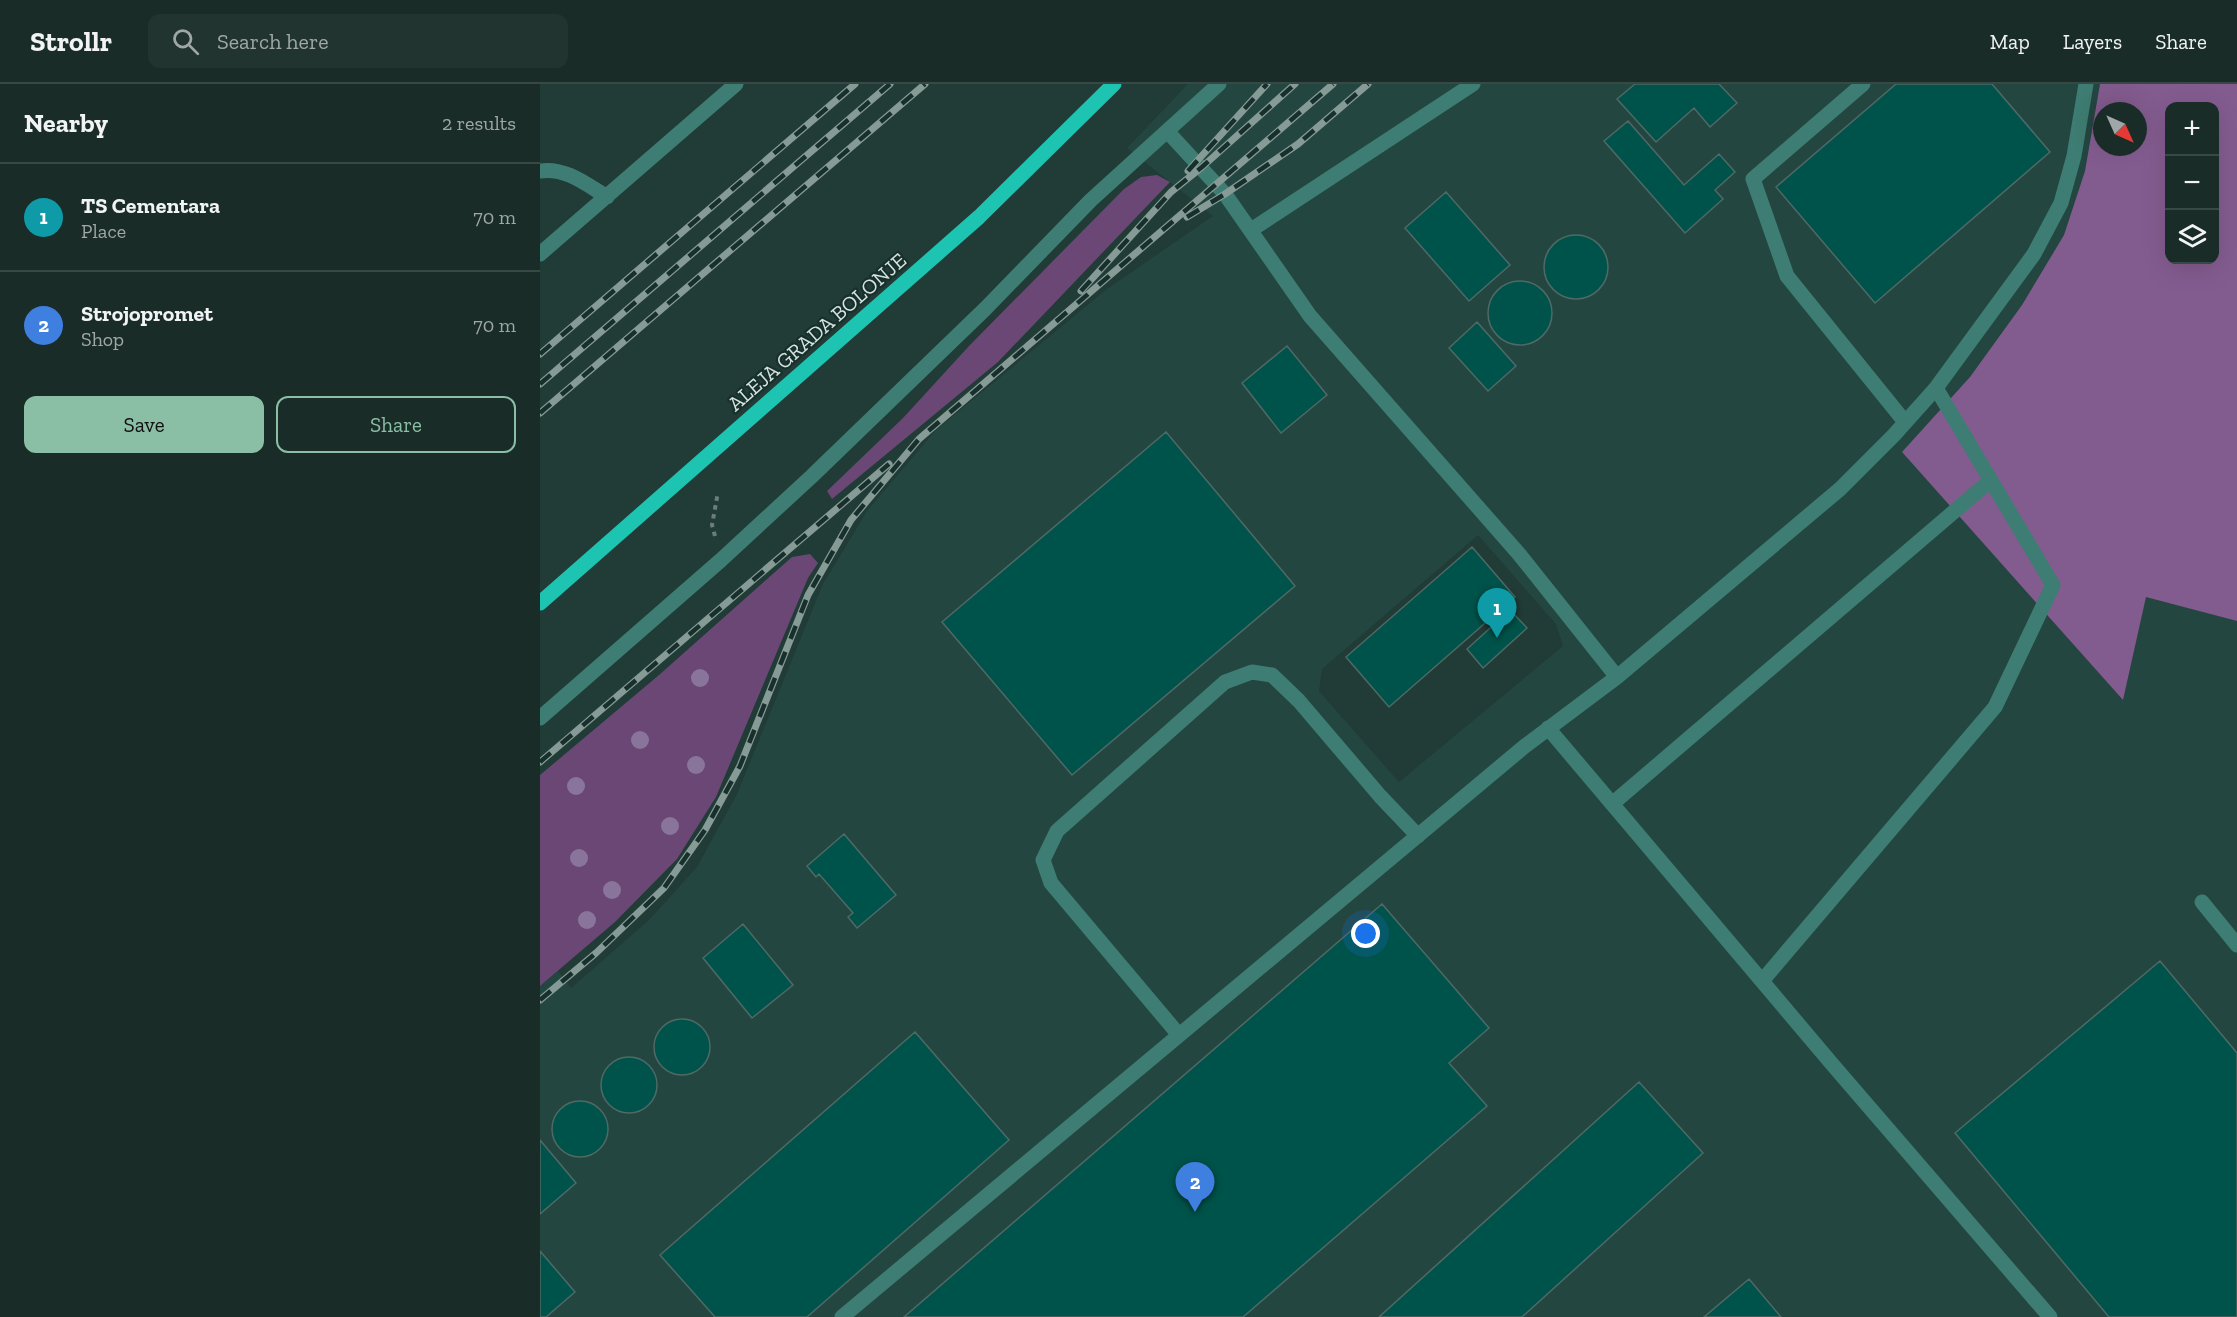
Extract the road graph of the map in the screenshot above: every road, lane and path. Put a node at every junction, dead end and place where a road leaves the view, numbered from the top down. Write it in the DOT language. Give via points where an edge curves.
graph roads {
  1 [pos="736,84"];
  2 [pos="1114,84"];
  3 [pos="1219,84"];
  4 [pos="1473,84"];
  5 [pos="1863,84"];
  6 [pos="2086,84"];
  7 [pos="1167,131"];
  8 [pos="540,171"];
  9 [pos="607,197"];
  10 [pos="1251,230"];
  11 [pos="540,254"];
  12 [pos="1936,388"];
  13 [pos="1905,422"];
  14 [pos="1991,480"];
  15 [pos="718,492"];
  16 [pos="721,560"];
  17 [pos="540,603"];
  18 [pos="1617,677"];
  19 [pos="540,718"];
  20 [pos="1548,728"];
  21 [pos="1612,804"];
  22 [pos="1418,836"];
  23 [pos="2202,902"];
  24 [pos="2237,945"];
  25 [pos="1762,981"];
  26 [pos="1179,1035"];
  27 [pos="842,1317"];
  28 [pos="2050,1317"];
  1 -- 9 [label="lane"];
  2 -- 17 [label="main road, ALEJA GRADA BOLONJE" via="970,225"];
  3 -- 7 [label="lane"];
  4 -- 10 [label="lane"];
  5 -- 13 [label="lane" via="1753,179 1787,276"];
  6 -- 12 [label="lane" via="2074,156 2061,203 2034,254"];
  7 -- 10 [label="lane" via="1225,194"];
  7 -- 16 [label="lane"];
  8 -- 9 [label="lane" via="573,176"];
  9 -- 11 [label="lane"];
  10 -- 18 [label="lane" via="1310,316 1519,554"];
  12 -- 13 [label="lane"];
  12 -- 14 [label="lane"];
  13 -- 18 [label="lane" via="1840,489"];
  14 -- 21 [label="lane"];
  14 -- 25 [label="lane" via="2053,585 1995,707"];
  15 -- 16 [label="path" via="712,525"];
  16 -- 19 [label="lane"];
  18 -- 20 [label="lane"];
  20 -- 21 [label="lane"];
  20 -- 22 [label="lane"];
  21 -- 25 [label="lane"];
  22 -- 26 [label="lane"];
  22 -- 26 [label="lane" via="1272,675 1252,672 1225,682 1057,831 1043,860 1051,883"];
  23 -- 24 [label="lane"];
  25 -- 28 [label="lane"];
  26 -- 27 [label="lane"];
}
